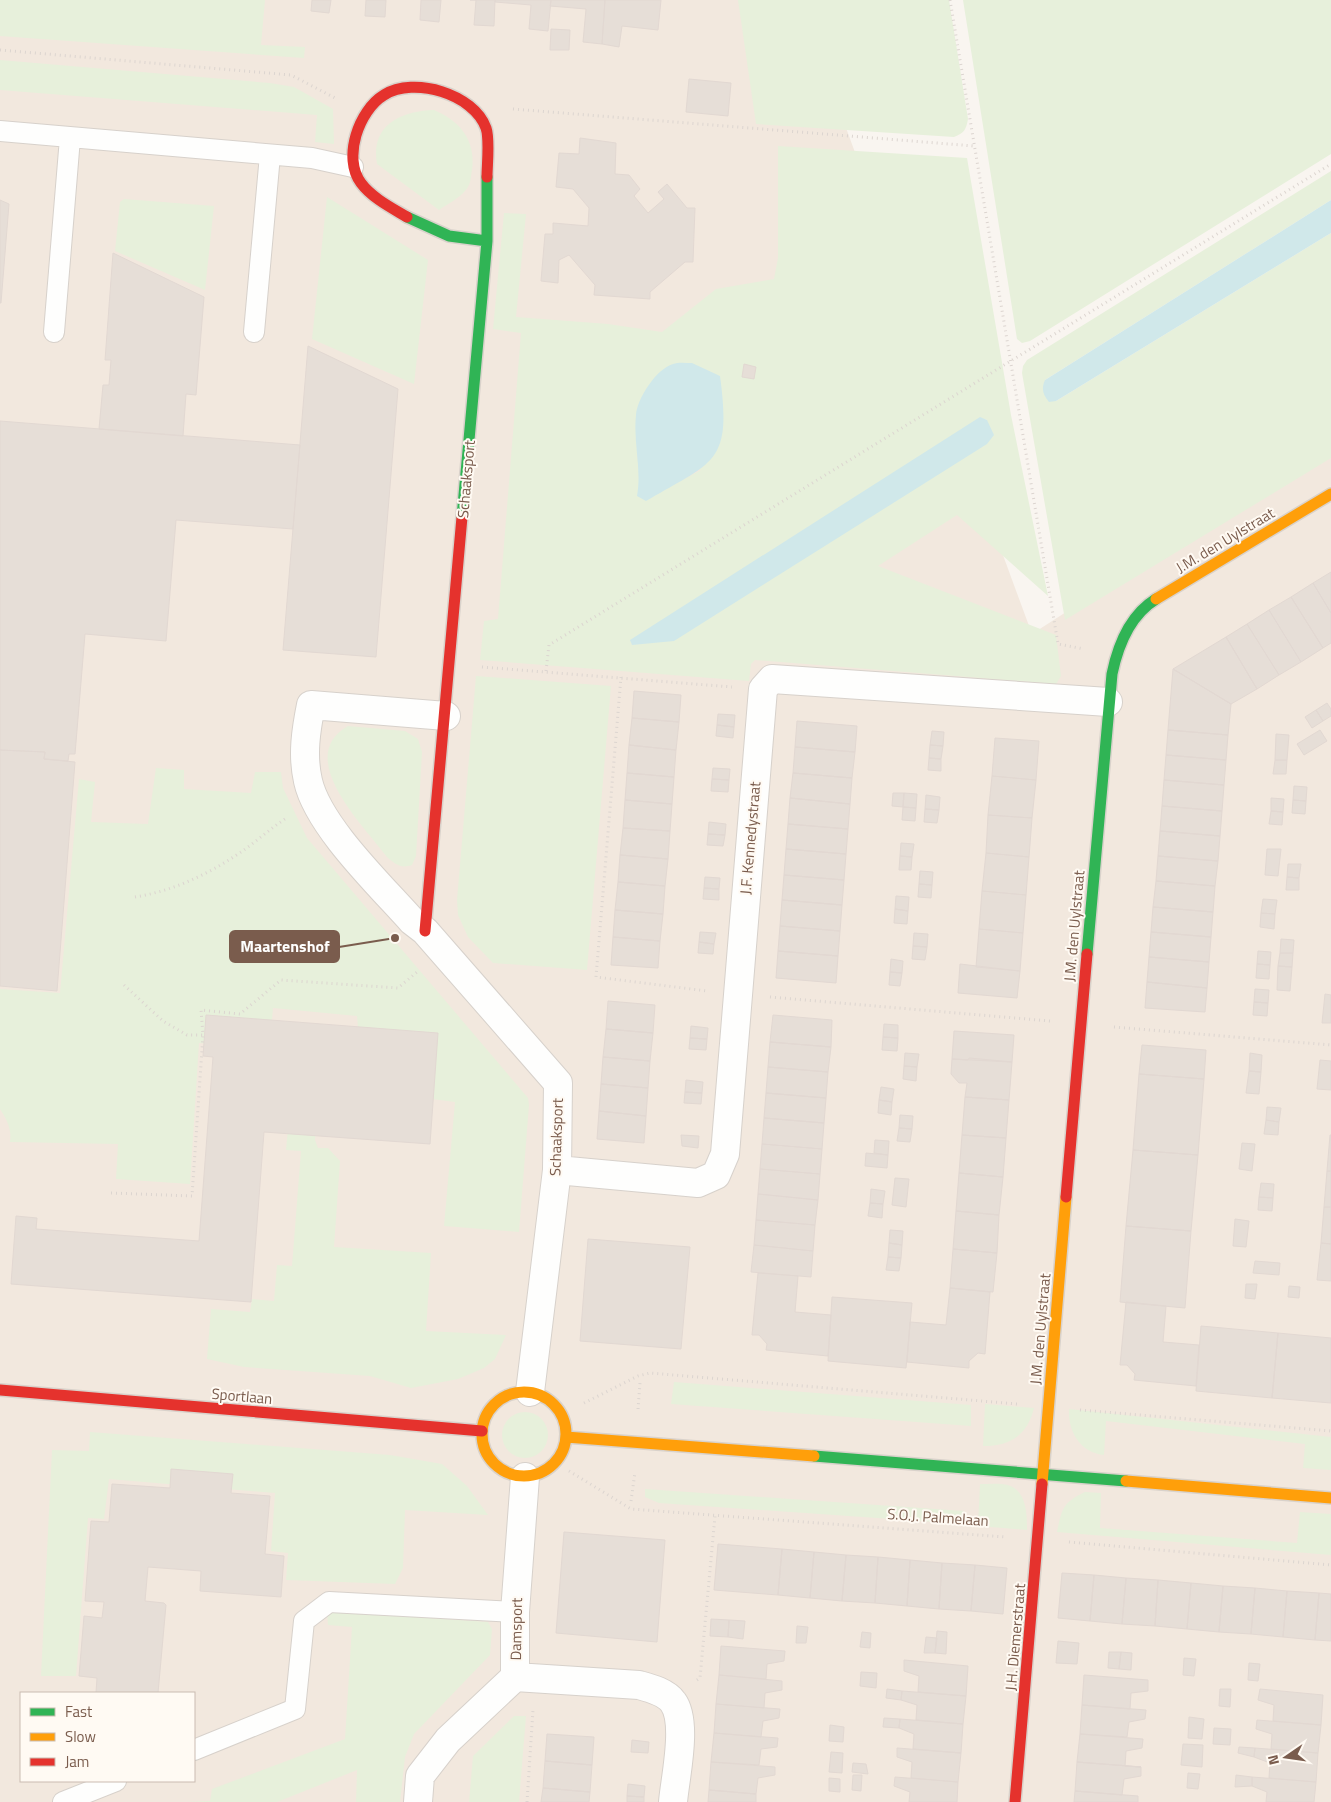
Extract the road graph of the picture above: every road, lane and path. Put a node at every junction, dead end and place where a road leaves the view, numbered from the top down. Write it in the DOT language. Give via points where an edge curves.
graph roads {
  1 [pos="950,0"];
  2 [pos="0,50"];
  3 [pos="472,106"];
  4 [pos="364,113"];
  5 [pos="0,131"];
  6 [pos="70,138"];
  7 [pos="974,146"];
  8 [pos="270,155"];
  9 [pos="1331,164"];
  10 [pos="353,167"];
  11 [pos="487,241"];
  12 [pos="54,332"];
  13 [pos="254,332"];
  14 [pos="1010,363"];
  15 [pos="1331,494"];
  16 [pos="1114,656"];
  17 [pos="450,665"];
  18 [pos="546,671"];
  19 [pos="621,677"];
  20 [pos="763,689"];
  21 [pos="1108,702"];
  22 [pos="446,716"];
  23 [pos="315,799"];
  24 [pos="135,898"];
  25 [pos="425,931"];
  26 [pos="443,952"];
  27 [pos="124,985"];
  28 [pos="737,995"];
  29 [pos="1081,1024"];
  30 [pos="203,1035"];
  31 [pos="1331,1045"];
  32 [pos="556,1170"];
  33 [pos="111,1193"];
  34 [pos="640,1383"];
  35 [pos="0,1390"];
  36 [pos="530,1392"];
  37 [pos="1049,1407"];
  38 [pos="557,1408"];
  39 [pos="638,1416"];
  40 [pos="482,1431"];
  41 [pos="1331,1431"];
  42 [pos="566,1437"];
  43 [pos="555,1463"];
  44 [pos="635,1469"];
  45 [pos="1042,1474"];
  46 [pos="525,1477"];
  47 [pos="1331,1498"];
  48 [pos="631,1501"];
  49 [pos="715,1516"];
  50 [pos="1038,1540"];
  51 [pos="1331,1565"];
  52 [pos="515,1612"];
  53 [pos="515,1677"];
  54 [pos="673,1702"];
  55 [pos="195,1750"];
  56 [pos="113,1782"];
  57 [pos="63,1802"];
  58 [pos="418,1802"];
  59 [pos="527,1802"];
  60 [pos="673,1802"];
  61 [pos="1015,1802"];
  1 -- 7 [label="path"];
  2 -- 4 [label="path" via="291,75"];
  3 -- 4 [label="street, Schaaksport" via="445,90 400,88 381,95"];
  3 -- 7 [label="path"];
  3 -- 11 [label="street, Schaaksport" via="487,129"];
  4 -- 10 [label="street, Schaaksport" via="354,147"];
  5 -- 6 [label="lane"];
  6 -- 8 [label="lane"];
  6 -- 12 [label="lane"];
  7 -- 14 [label="path"];
  8 -- 10 [label="lane" via="312,158"];
  8 -- 13 [label="lane"];
  9 -- 14 [label="path"];
  10 -- 11 [label="street" via="360,183 397,212 448,236"];
  11 -- 17 [label="street, Schaaksport"];
  14 -- 16 [label="path" via="1058,644"];
  14 -- 18 [label="path" via="550,645"];
  15 -- 16 [label="street, J.M. den Uylstraat" via="1143,606 1125,629"];
  16 -- 21 [label="street, J.M. den Uylstraat"];
  17 -- 18 [label="path"];
  17 -- 22 [label="street, Schaaksport"];
  18 -- 19 [label="path"];
  19 -- 20 [label="path"];
  19 -- 28 [label="path" via="596,977"];
  20 -- 21 [label="street" via="772,679"];
  20 -- 28 [label="street, J.F. Kennedystraat"];
  21 -- 29 [label="street, J.M. den Uylstraat"];
  22 -- 23 [label="street, Schaaksport" via="310,704 304,739 305,762"];
  22 -- 25 [label="street, Schaaksport"];
  23 -- 24 [label="path" via="241,853 183,884"];
  23 -- 25 [label="street, Schaaksport" via="340,838 412,922"];
  25 -- 26 [label="street, Schaaksport"];
  26 -- 30 [label="path" via="398,988 281,980 240,1014 201,1010"];
  26 -- 32 [label="street, Schaaksport" via="558,1083"];
  27 -- 30 [label="path" via="163,1021 187,1035"];
  28 -- 29 [label="path"];
  28 -- 32 [label="street, J.F. Kennedystraat" via="725,1154 716,1175 698,1183"];
  29 -- 31 [label="path"];
  29 -- 37 [label="street, J.M. den Uylstraat"];
  30 -- 33 [label="path" via="192,1196"];
  32 -- 36 [label="street, Schaaksport"];
  34 -- 39 [label="path"];
  35 -- 40 [label="street, Sportlaan"];
  36 -- 38 [label="street"];
  36 -- 40 [label="street" via="516,1392 498,1402 485,1418"];
  37 -- 38 [label="path" via="650,1373 588,1402"];
  37 -- 41 [label="path"];
  37 -- 45 [label="street, J.M. den Uylstraat"];
  38 -- 42 [label="street" via="565,1422"];
  40 -- 46 [label="street" via="486,1454 494,1463 513,1475"];
  42 -- 43 [label="street" via="563,1451"];
  42 -- 45 [label="street"];
  43 -- 46 [label="street" via="547,1470"];
  43 -- 49 [label="path, S.O.J. Palmelaan" via="631,1509"];
  44 -- 48 [label="path"];
  45 -- 47 [label="street"];
  45 -- 50 [label="street, J.H. Diemerstraat"];
  46 -- 52 [label="street, Damsport"];
  49 -- 50 [label="path, S.O.J. Palmelaan"];
  49 -- 54 [label="path" via="700,1678"];
  50 -- 51 [label="path, S.O.J. Palmelaan"];
  50 -- 61 [label="street, J.H. Diemerstraat"];
  52 -- 53 [label="street, Damsport"];
  52 -- 55 [label="lane" via="329,1602 304,1621 295,1709"];
  53 -- 54 [label="street" via="639,1685 658,1691"];
  53 -- 58 [label="street, Damsport" via="448,1740 420,1776"];
  53 -- 59 [label="path" via="534,1712"];
  54 -- 60 [label="street" via="681,1722"];
  56 -- 57 [label="lane"];
}
